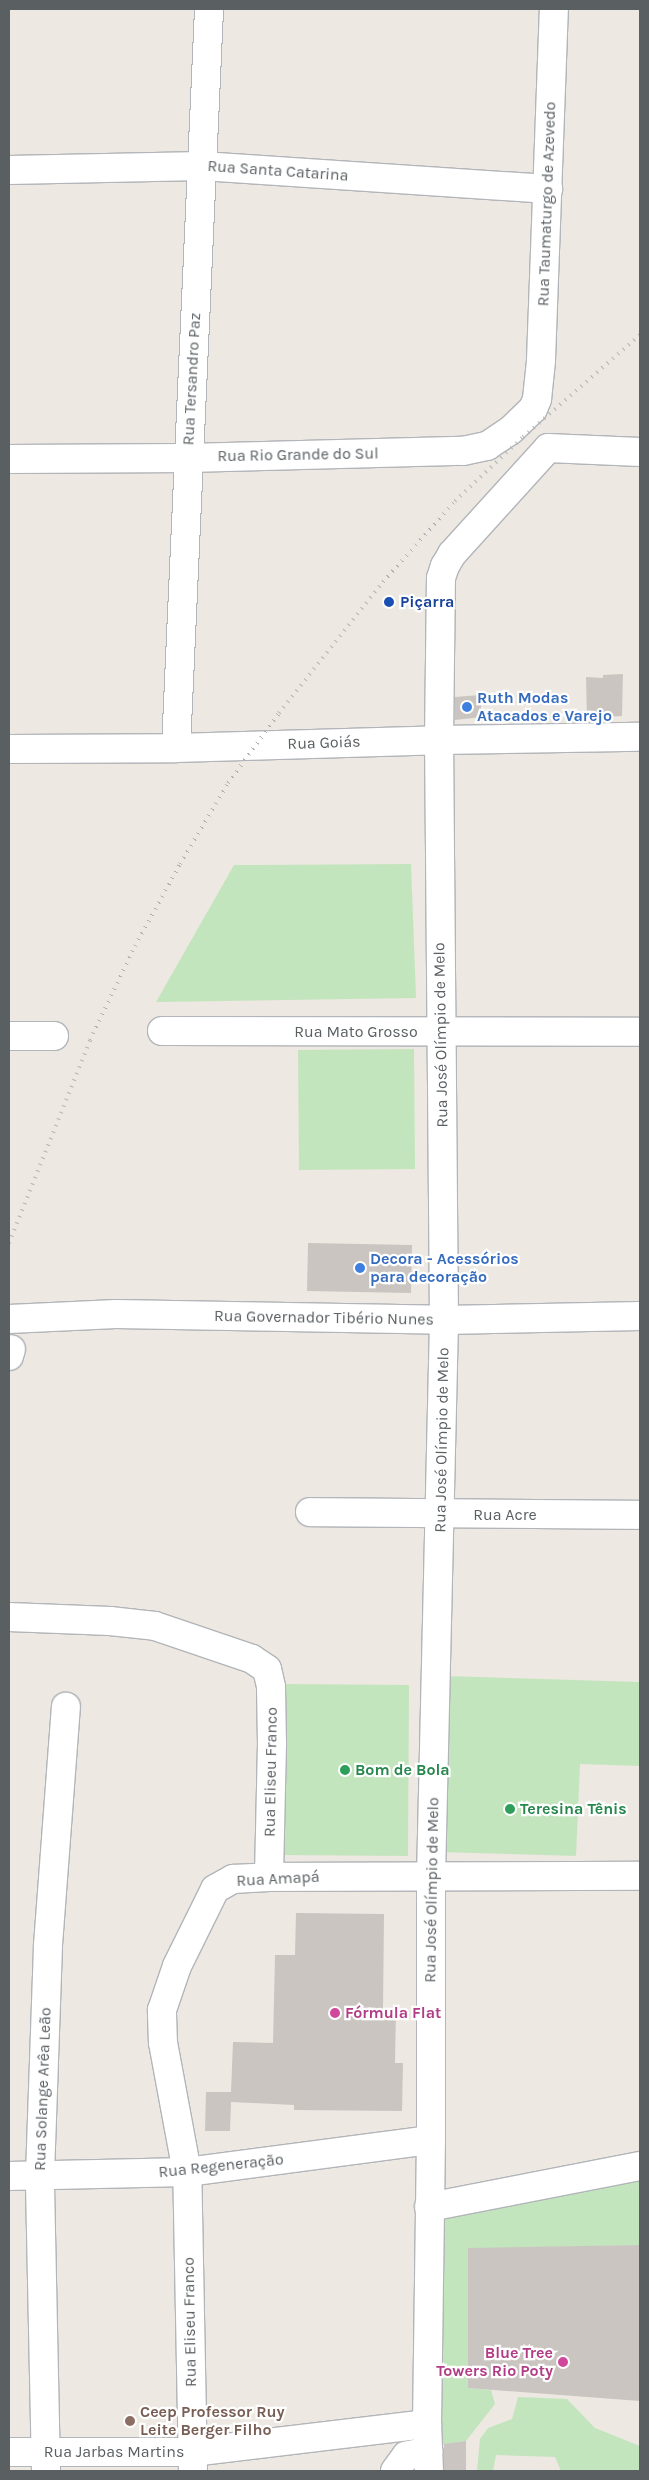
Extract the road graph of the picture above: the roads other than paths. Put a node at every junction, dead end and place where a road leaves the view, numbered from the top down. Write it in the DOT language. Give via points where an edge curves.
graph roads {
  1 [pos="209,9"];
  2 [pos="554,9"];
  3 [pos="202,166"];
  4 [pos="9,170"];
  5 [pos="548,189"];
  6 [pos="537,399"];
  7 [pos="640,452"];
  8 [pos="188,458"];
  9 [pos="9,459"];
  10 [pos="640,737"];
  11 [pos="439,740"];
  12 [pos="176,748"];
  13 [pos="9,749"];
  14 [pos="162,1031"];
  15 [pos="441,1032"];
  16 [pos="640,1032"];
  17 [pos="9,1036"];
  18 [pos="54,1036"];
  19 [pos="640,1316"];
  20 [pos="9,1320"];
  21 [pos="444,1320"];
  22 [pos="310,1512"];
  23 [pos="440,1515"];
  24 [pos="640,1515"];
  25 [pos="9,1617"];
  26 [pos="66,1707"];
  27 [pos="270,1876"];
  28 [pos="431,1876"];
  29 [pos="640,1876"];
  30 [pos="431,2140"];
  31 [pos="640,2166"];
  32 [pos="187,2172"];
  33 [pos="40,2175"];
  34 [pos="9,2176"];
  35 [pos="429,2207"];
  36 [pos="428,2449"];
  37 [pos="9,2452"];
  38 [pos="193,2461"];
  39 [pos="46,2462"];
  40 [pos="396,2471"];
  1 -- 3 [label="street, Rua Tersandro Paz"];
  2 -- 5 [label="street, Rua Taumaturgo de Azevedo"];
  3 -- 4 [label="street, Rua Santa Catarina"];
  3 -- 5 [label="street, Rua Santa Catarina"];
  3 -- 8 [label="street, Rua Tersandro Paz"];
  5 -- 6 [label="street, Rua Taumaturgo de Azevedo"];
  6 -- 8 [label="street, Rua Rio Grande do Sul" via="529,414 498,439 487,446 463,451"];
  7 -- 11 [label="street, Rua José Olímpio de Melo" via="548,448 452,554 441,578"];
  8 -- 9 [label="street, Rua Rio Grande do Sul"];
  8 -- 12 [label="street, Rua Tersandro Paz"];
  10 -- 11 [label="street, Rua Goiás"];
  11 -- 12 [label="street, Rua Goiás"];
  11 -- 15 [label="street, Rua José Olímpio de Melo"];
  12 -- 13 [label="street, Rua Goiás"];
  14 -- 15 [label="street, Rua Mato Grosso"];
  15 -- 16 [label="street, Rua Mato Grosso"];
  15 -- 21 [label="street, Rua José Olímpio de Melo"];
  17 -- 18 [label="street"];
  19 -- 21 [label="street, Rua Governador Tibério Nunes"];
  20 -- 21 [label="street, Rua Governador Tibério Nunes" via="116,1314"];
  21 -- 23 [label="street, Rua José Olímpio de Melo"];
  22 -- 23 [label="street, Rua Acre"];
  23 -- 24 [label="street, Rua Acre"];
  23 -- 28 [label="street, Rua José Olímpio de Melo"];
  25 -- 27 [label="street, Rua Eliseu Franco" via="110,1620 154,1626 252,1659 267,1669 271,1687 272,1734"];
  26 -- 33 [label="street, Rua Solange Arêa Leão" via="48,1945"];
  27 -- 28 [label="street, Rua Amapá"];
  27 -- 32 [label="street, Rua Amapá" via="233,1879 215,1889 177,1966 162,2010 163,2043"];
  28 -- 29 [label="street, Rua Amapá"];
  28 -- 30 [label="street, Rua José Olímpio de Melo"];
  30 -- 32 [label="street, Rua Regeneração"];
  30 -- 35 [label="street, Rua José Olímpio de Melo"];
  31 -- 35 [label="street"];
  32 -- 33 [label="street, Rua Regeneração"];
  32 -- 38 [label="street, Rua Eliseu Franco"];
  33 -- 34 [label="street, Rua Regeneração"];
  33 -- 39 [label="street, Rua Solange Arêa Leão"];
  35 -- 36 [label="street, Rua José Olímpio de Melo"];
  36 -- 38 [label="street, Rua Jarbas Martins"];
  36 -- 40 [label="street" via="406,2456"];
  37 -- 39 [label="street, Rua Jarbas Martins"];
  38 -- 39 [label="street, Rua Jarbas Martins"];
}
